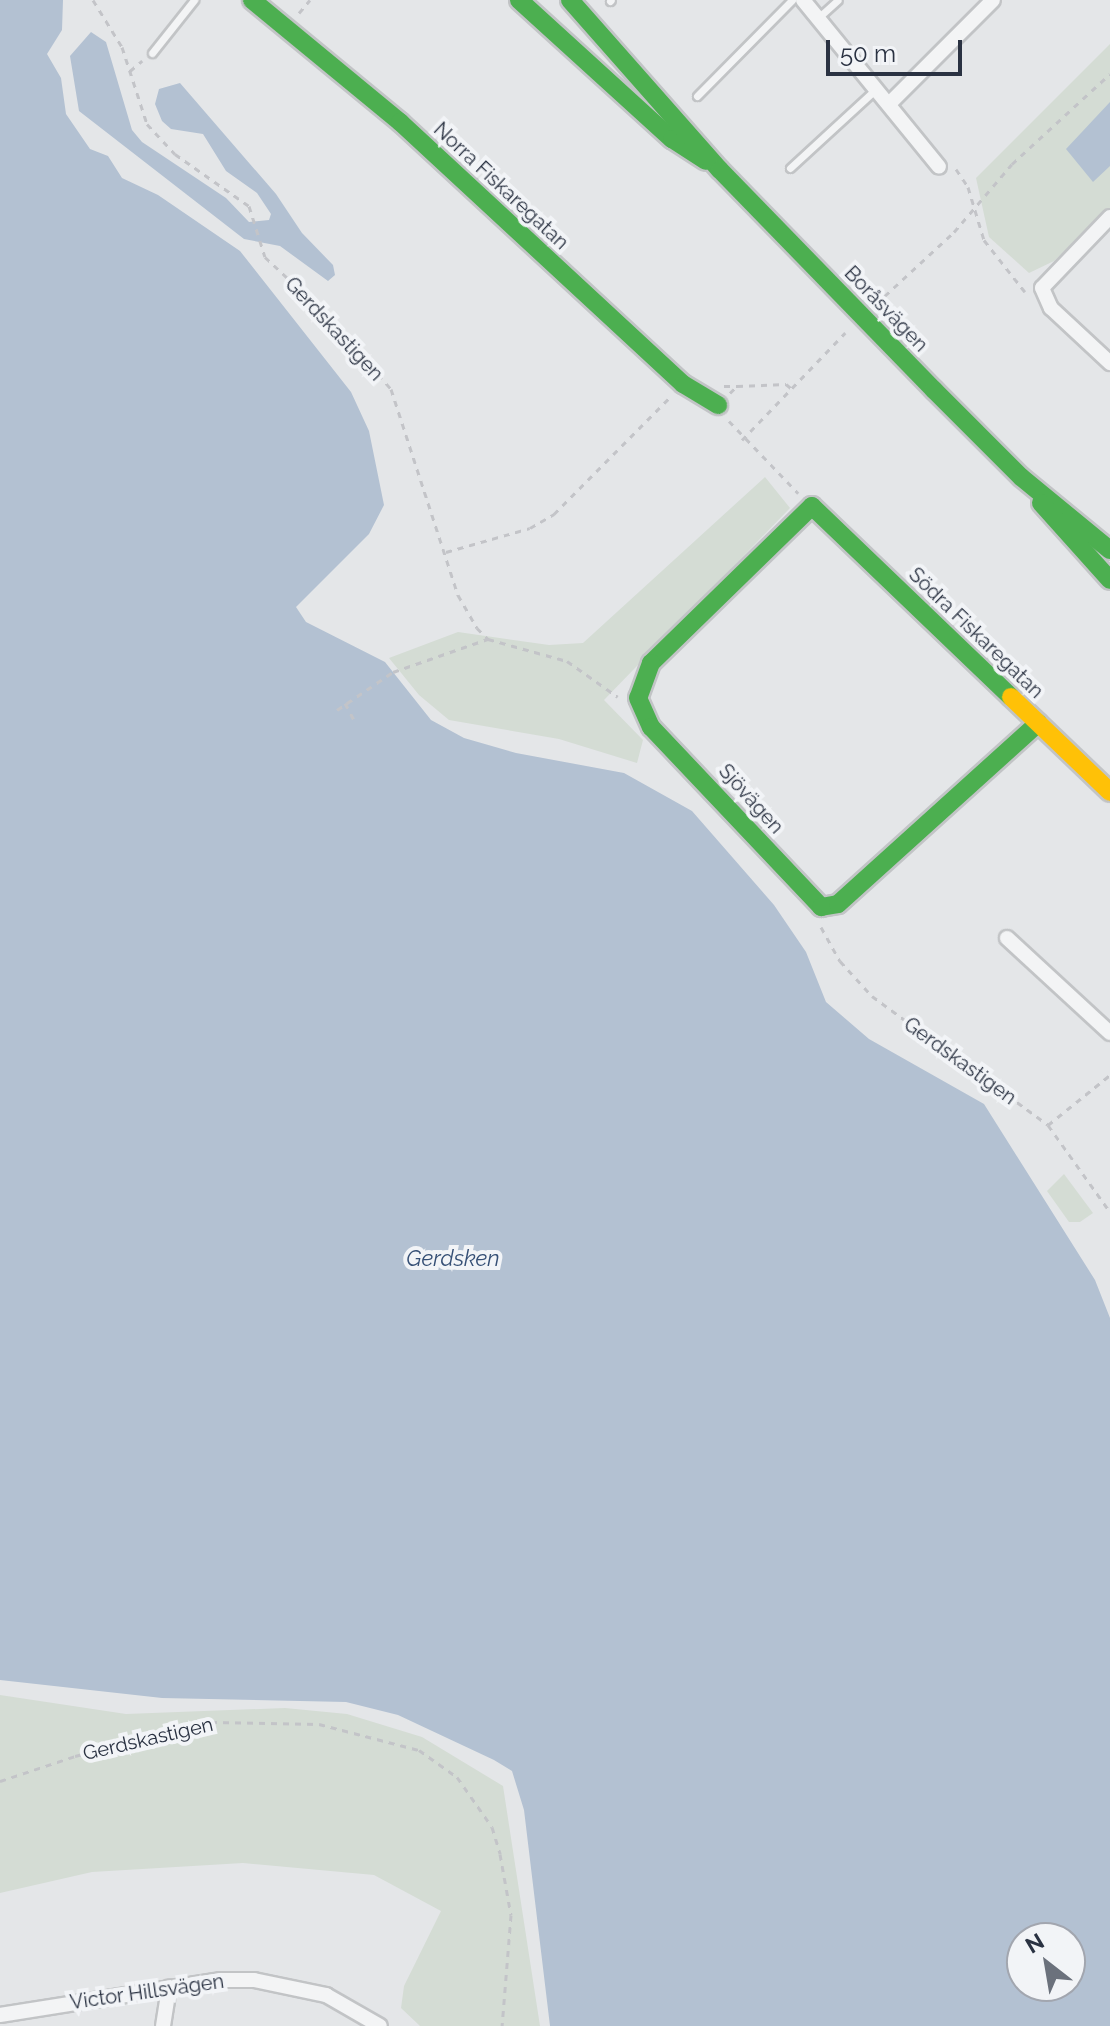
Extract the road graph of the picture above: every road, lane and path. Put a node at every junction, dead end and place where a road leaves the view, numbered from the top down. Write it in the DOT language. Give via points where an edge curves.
graph roads {
  1 [pos="93,0"];
  2 [pos="194,0"];
  3 [pos="519,0"];
  4 [pos="570,0"];
  5 [pos="792,0"];
  6 [pos="803,0"];
  7 [pos="838,0"];
  8 [pos="993,0"];
  9 [pos="256,1"];
  10 [pos="819,17"];
  11 [pos="152,53"];
  12 [pos="130,71"];
  13 [pos="1110,74"];
  14 [pos="878,88"];
  15 [pos="697,96"];
  16 [pos="891,102"];
  17 [pos="944,163"];
  18 [pos="790,168"];
  19 [pos="720,170"];
  20 [pos="973,204"];
  21 [pos="1110,217"];
  22 [pos="1033,302"];
  23 [pos="876,304"];
  24 [pos="845,333"];
  25 [pos="1110,363"];
  26 [pos="683,384"];
  27 [pos="792,389"];
  28 [pos="718,405"];
  29 [pos="742,440"];
  30 [pos="1021,477"];
  31 [pos="812,506"];
  32 [pos="1110,550"];
  33 [pos="446,552"];
  34 [pos="1110,580"];
  35 [pos="488,639"];
  36 [pos="638,698"];
  37 [pos="345,703"];
  38 [pos="337,710"];
  39 [pos="354,720"];
  40 [pos="1038,723"];
  41 [pos="1110,792"];
  42 [pos="821,907"];
  43 [pos="1007,938"];
  44 [pos="1110,1033"];
  45 [pos="1110,1075"];
  46 [pos="1048,1125"];
  47 [pos="1110,1212"];
  48 [pos="0,1781"];
  49 [pos="169,1987"];
  50 [pos="0,2015"];
  51 [pos="500,2025"];
  52 [pos="163,2026"];
  53 [pos="380,2026"];
  1 -- 12 [label="path, Gerdskastigen" via="109,22"];
  2 -- 11 [label="lane"];
  3 -- 19 [label="street, Boråsvägen" via="672,139"];
  4 -- 19 [label="street, Boråsvägen"];
  5 -- 15 [label="lane"];
  6 -- 10 [label="street"];
  7 -- 10 [label="lane"];
  8 -- 16 [label="street"];
  9 -- 26 [label="street, Norra Fiskaregatan" via="400,122"];
  10 -- 14 [label="street"];
  11 -- 12 [label="path"];
  12 -- 33 [label="path, Gerdskastigen" via="147,124 160,140 239,196 255,217 259,249 323,311 391,389"];
  13 -- 20 [label="path"];
  14 -- 16 [label="street"];
  14 -- 18 [label="lane"];
  16 -- 17 [label="street"];
  17 -- 20 [label="path"];
  19 -- 30 [label="street, Boråsvägen"];
  20 -- 22 [label="path" via="984,240"];
  20 -- 23 [label="path" via="954,232"];
  21 -- 25 [label="street" via="1042,288 1051,308"];
  24 -- 27 [label="path"];
  26 -- 28 [label="street, Norra Fiskaregatan"];
  26 -- 33 [label="path" via="554,514 530,528"];
  27 -- 28 [label="path" via="786,384 737,386"];
  27 -- 29 [label="path"];
  28 -- 29 [label="path"];
  29 -- 31 [label="path"];
  30 -- 32 [label="street, Boråsvägen"];
  30 -- 34 [label="street, Boråsvägen" via="1074,545"];
  31 -- 36 [label="street" via="651,663"];
  31 -- 40 [label="street, Södra Fiskaregatan"];
  33 -- 35 [label="path, Gerdskastigen" via="458,595"];
  35 -- 36 [label="path" via="567,661 620,698"];
  35 -- 37 [label="path" via="393,672"];
  36 -- 42 [label="street, Sjövägen" via="651,727"];
  37 -- 38 [label="path"];
  37 -- 39 [label="path"];
  40 -- 41 [label="street, Södra Fiskaregatan"];
  40 -- 42 [label="street" via="838,904"];
  42 -- 46 [label="path, Gerdskastigen" via="827,943 857,982"];
  43 -- 44 [label="street"];
  45 -- 46 [label="path"];
  46 -- 47 [label="path, Gerdskastigen"];
  48 -- 51 [label="path, Gerdskastigen" via="211,1722 319,1724 419,1750 457,1777 492,1827 500,1854 511,1915"];
  49 -- 50 [label="street, Victor Hillsvägen"];
  49 -- 52 [label="street"];
  49 -- 53 [label="street, Victor Hillsvägen" via="221,1980 281,1983 326,1995"];
}
